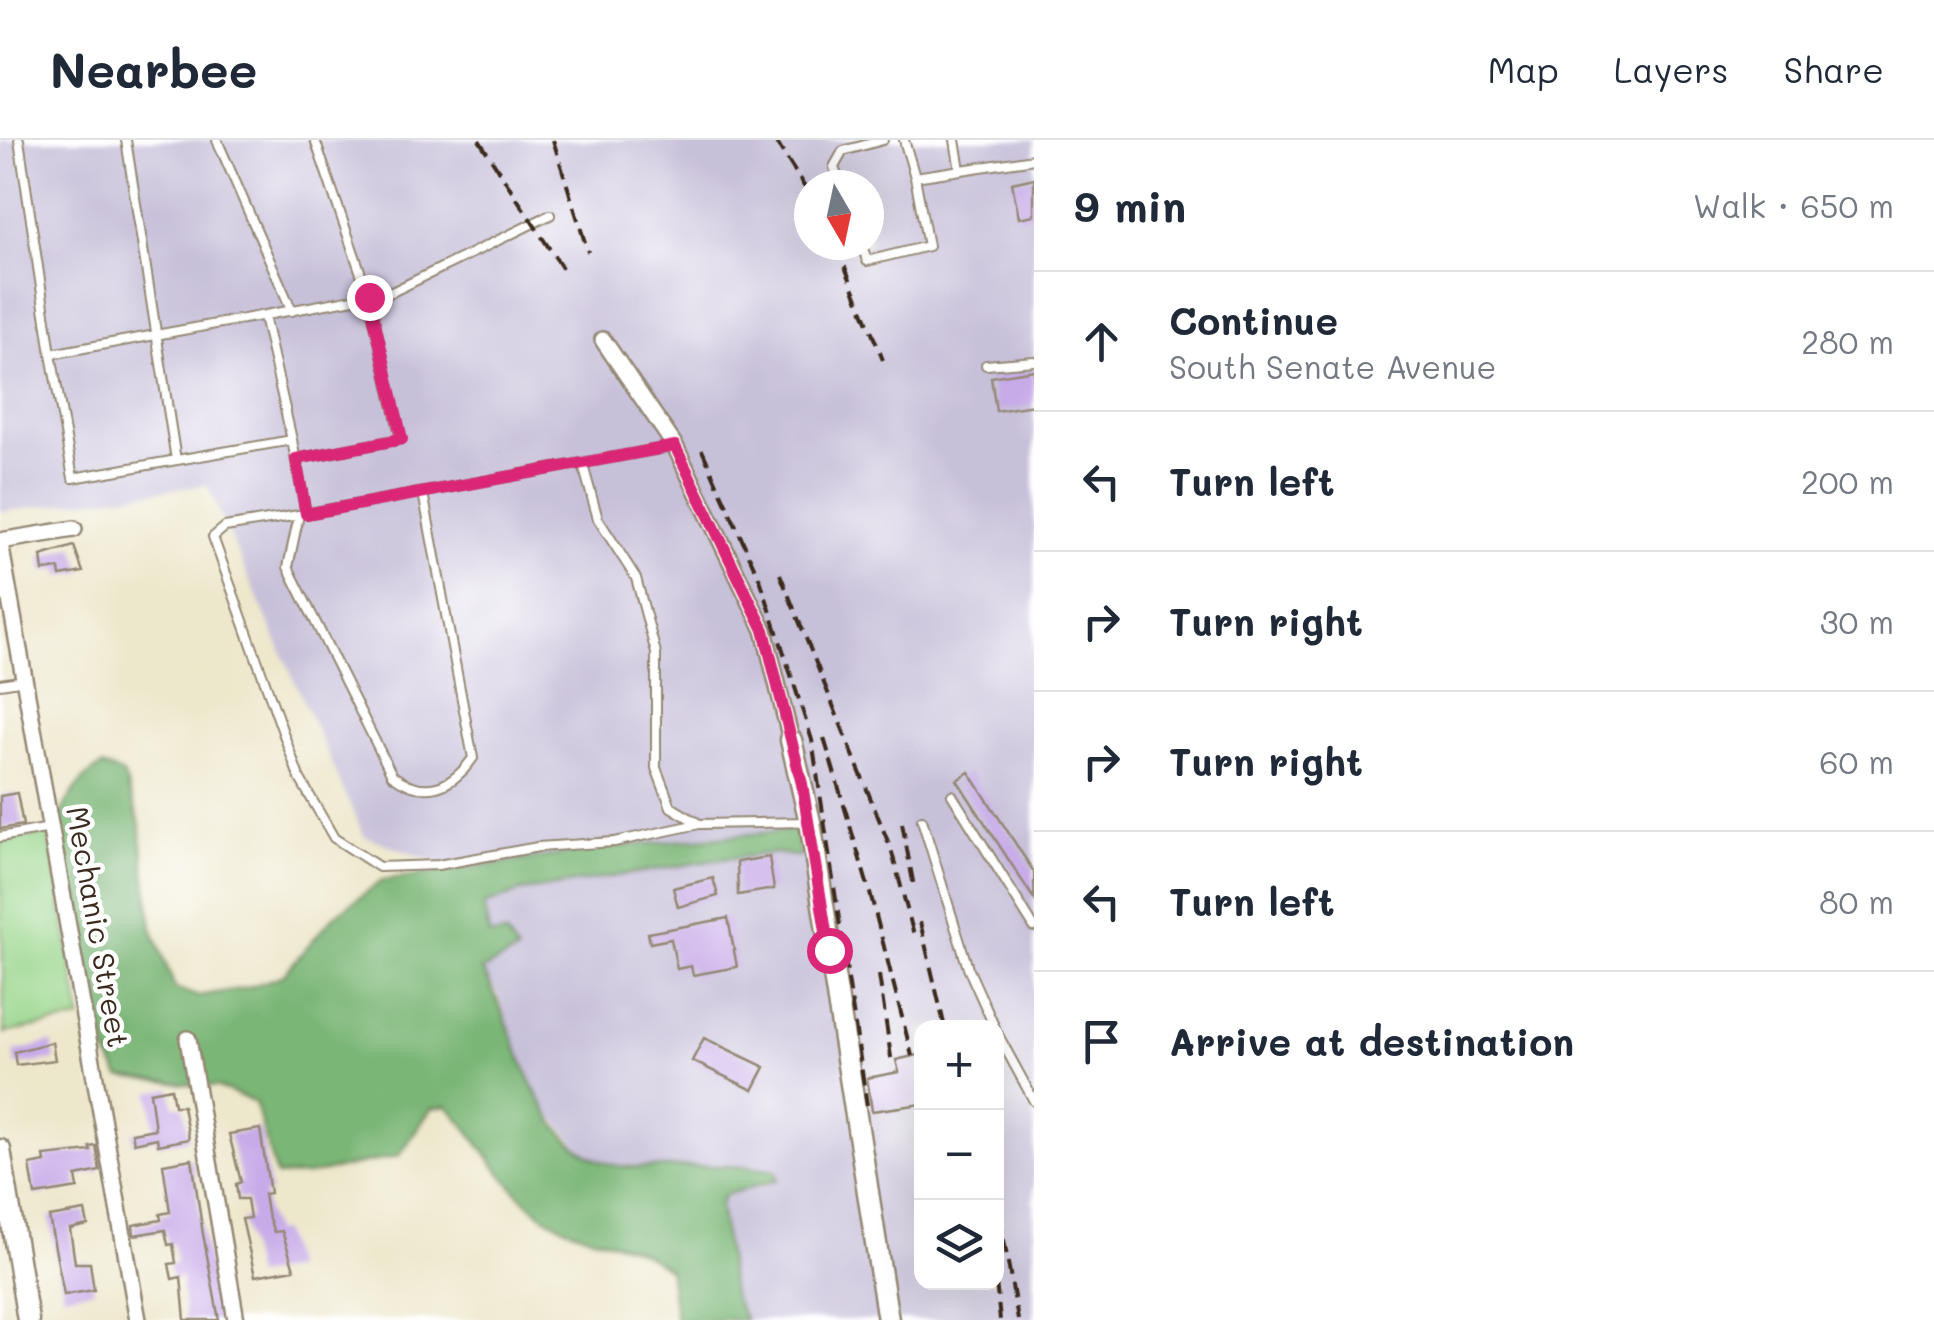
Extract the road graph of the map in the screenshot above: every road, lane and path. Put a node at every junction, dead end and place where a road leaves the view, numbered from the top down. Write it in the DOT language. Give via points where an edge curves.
graph roads {
  1 [pos="19,140"];
  2 [pos="126,140"];
  3 [pos="217,140"];
  4 [pos="315,140"];
  5 [pos="882,140"];
  6 [pos="904,140"];
  7 [pos="956,140"];
  8 [pos="1034,159"];
  9 [pos="835,170"];
  10 [pos="960,170"];
  11 [pos="915,177"];
  12 [pos="550,214"];
  13 [pos="884,258"];
  14 [pos="369,297"];
  15 [pos="292,310"];
  16 [pos="264,316"];
  17 [pos="155,335"];
  18 [pos="603,340"];
  19 [pos="51,354"];
  20 [pos="1034,360"];
  21 [pos="986,366"];
  22 [pos="292,440"];
  23 [pos="675,446"];
  24 [pos="296,459"];
  25 [pos="176,460"];
  26 [pos="584,464"];
  27 [pos="423,493"];
  28 [pos="302,515"];
  29 [pos="74,529"];
  30 [pos="0,542"];
  31 [pos="25,680"];
  32 [pos="0,684"];
  33 [pos="791,740"];
  34 [pos="952,795"];
  35 [pos="922,820"];
  36 [pos="810,822"];
  37 [pos="699,824"];
  38 [pos="52,828"];
  39 [pos="0,837"];
  40 [pos="1034,928"];
  41 [pos="992,1020"];
  42 [pos="188,1039"];
  43 [pos="1004,1044"];
  44 [pos="1034,1100"];
  45 [pos="0,1150"];
  46 [pos="28,1320"];
  47 [pos="138,1320"];
  48 [pos="236,1320"];
  49 [pos="888,1320"];
  1 -- 19 [label="lane"];
  2 -- 17 [label="lane"];
  3 -- 15 [label="lane"];
  4 -- 14 [label="lane"];
  5 -- 9 [label="lane" via="843,152"];
  6 -- 11 [label="lane"];
  7 -- 10 [label="lane"];
  8 -- 10 [label="lane"];
  10 -- 11 [label="lane"];
  11 -- 13 [label="lane" via="928,246"];
  12 -- 14 [label="lane" via="392,292"];
  14 -- 15 [label="lane"];
  14 -- 24 [label="lane" via="402,439"];
  15 -- 16 [label="lane"];
  16 -- 17 [label="lane"];
  16 -- 22 [label="lane"];
  17 -- 19 [label="lane"];
  17 -- 25 [label="lane"];
  18 -- 23 [label="street"];
  19 -- 25 [label="lane" via="73,478"];
  20 -- 21 [label="lane"];
  22 -- 24 [label="lane"];
  22 -- 25 [label="lane"];
  23 -- 26 [label="lane"];
  23 -- 33 [label="street" via="764,630"];
  24 -- 28 [label="lane"];
  26 -- 27 [label="lane"];
  26 -- 37 [label="lane" via="598,519 636,578 656,653 656,768 671,807"];
  27 -- 28 [label="lane"];
  27 -- 28 [label="lane" via="473,758 460,777 428,790 410,789 392,775 288,567"];
  28 -- 37 [label="lane" via="225,527 213,537 298,777 334,838 379,867 438,865"];
  29 -- 30 [label="street"];
  30 -- 31 [label="street, Mechanic Street"];
  31 -- 32 [label="lane"];
  31 -- 38 [label="street, Mechanic Street"];
  33 -- 36 [label="street"];
  34 -- 40 [label="lane"];
  35 -- 41 [label="lane" via="968,968"];
  36 -- 37 [label="lane"];
  36 -- 49 [label="street"];
  38 -- 39 [label="lane"];
  38 -- 47 [label="street, Mechanic Street"];
  42 -- 48 [label="street"];
  43 -- 44 [label="lane"];
  45 -- 46 [label="street"];
}
